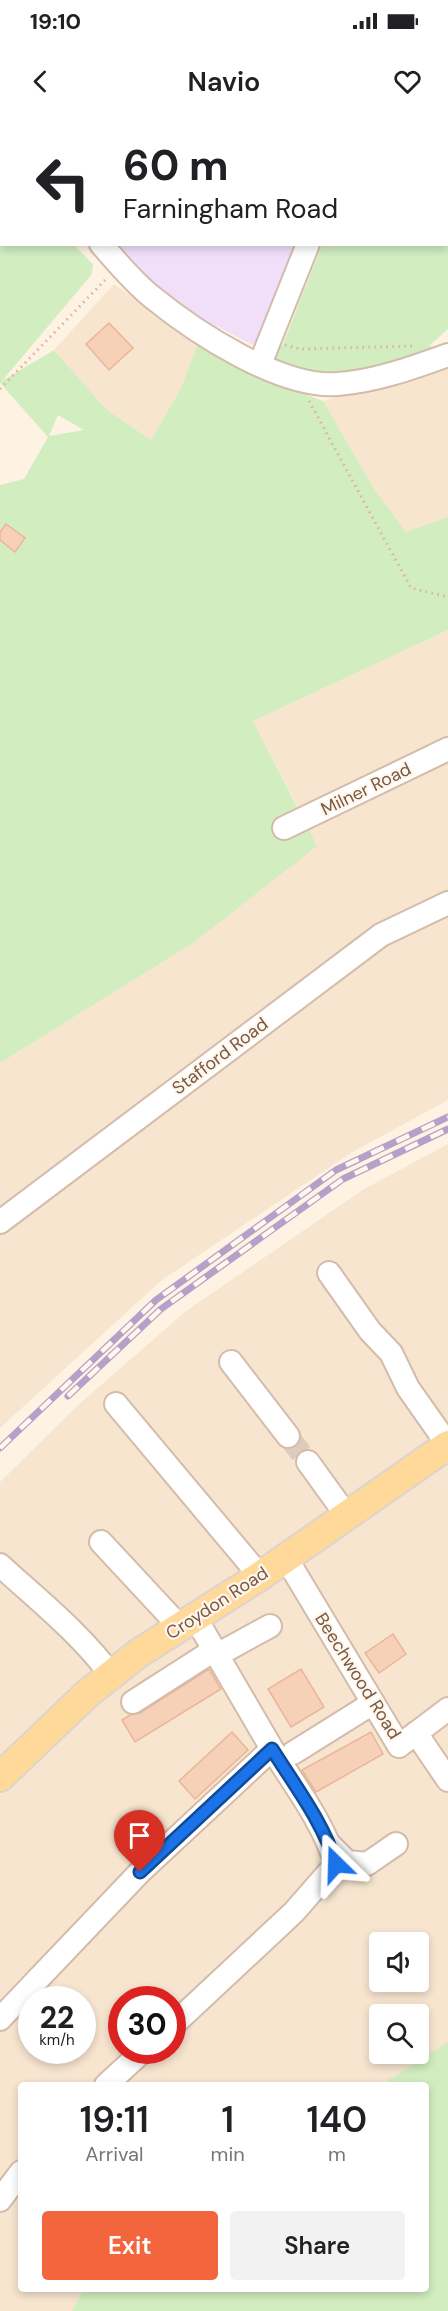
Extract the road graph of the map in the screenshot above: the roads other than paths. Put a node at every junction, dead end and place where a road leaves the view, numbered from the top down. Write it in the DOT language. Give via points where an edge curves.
graph roads {
  1 [pos="103,246"];
  2 [pos="293,246"];
  3 [pos="307,246"];
  4 [pos="448,356"];
  5 [pos="255,362"];
  6 [pos="448,749"];
  7 [pos="284,828"];
  8 [pos="448,903"];
  9 [pos="0,1222"];
  10 [pos="329,1273"];
  11 [pos="231,1362"];
  12 [pos="116,1404"];
  13 [pos="288,1436"];
  14 [pos="448,1445"];
  15 [pos="308,1462"];
  16 [pos="347,1516"];
  17 [pos="101,1542"];
  18 [pos="286,1558"];
  19 [pos="0,1565"];
  20 [pos="260,1576"];
  21 [pos="188,1622"];
  22 [pos="270,1626"];
  23 [pos="216,1653"];
  24 [pos="111,1675"];
  25 [pos="133,1702"];
  26 [pos="373,1702"];
  27 [pos="448,1709"];
  28 [pos="416,1733"];
  29 [pos="283,1751"];
  30 [pos="4,1766"];
  31 [pos="448,1780"];
  32 [pos="396,1844"];
  33 [pos="330,1845"];
  34 [pos="186,2013"];
  35 [pos="0,2019"];
  36 [pos="129,2064"];
  37 [pos="109,2082"];
  38 [pos="18,2176"];
  39 [pos="0,2200"];
  1 -- 5 [label="street" via="150,295 186,324"];
  2 -- 5 [label="street"];
  3 -- 5 [label="street" via="269,342"];
  4 -- 5 [label="street" via="385,377 336,385 298,381"];
  6 -- 7 [label="street, Milner Road"];
  8 -- 9 [label="street, Stafford Road" via="381,935"];
  10 -- 14 [label="street" via="370,1331 391,1353 408,1388"];
  11 -- 13 [label="street"];
  12 -- 20 [label="street"];
  14 -- 16 [label="main road, Croydon Road"];
  15 -- 16 [label="street"];
  16 -- 18 [label="main road, Croydon Road"];
  17 -- 21 [label="street"];
  18 -- 20 [label="main road, Croydon Road"];
  18 -- 26 [label="street, Beechwood Road"];
  19 -- 24 [label="street" via="59,1618"];
  20 -- 21 [label="main road, Croydon Road"];
  21 -- 23 [label="street"];
  21 -- 24 [label="main road, Croydon Road"];
  22 -- 23 [label="street"];
  23 -- 25 [label="street"];
  23 -- 29 [label="street"];
  24 -- 30 [label="main road, Croydon Road"];
  26 -- 28 [label="street, Beechwood Road" via="399,1746"];
  26 -- 29 [label="street"];
  27 -- 28 [label="street, Beechwood Road"];
  28 -- 31 [label="street"];
  29 -- 33 [label="street"];
  29 -- 35 [label="street" via="140,1872"];
  32 -- 33 [label="street" via="368,1864 347,1862"];
  33 -- 34 [label="street" via="336,1864 294,1912"];
  36 -- 37 [label="street"];
  38 -- 39 [label="street"];
}
